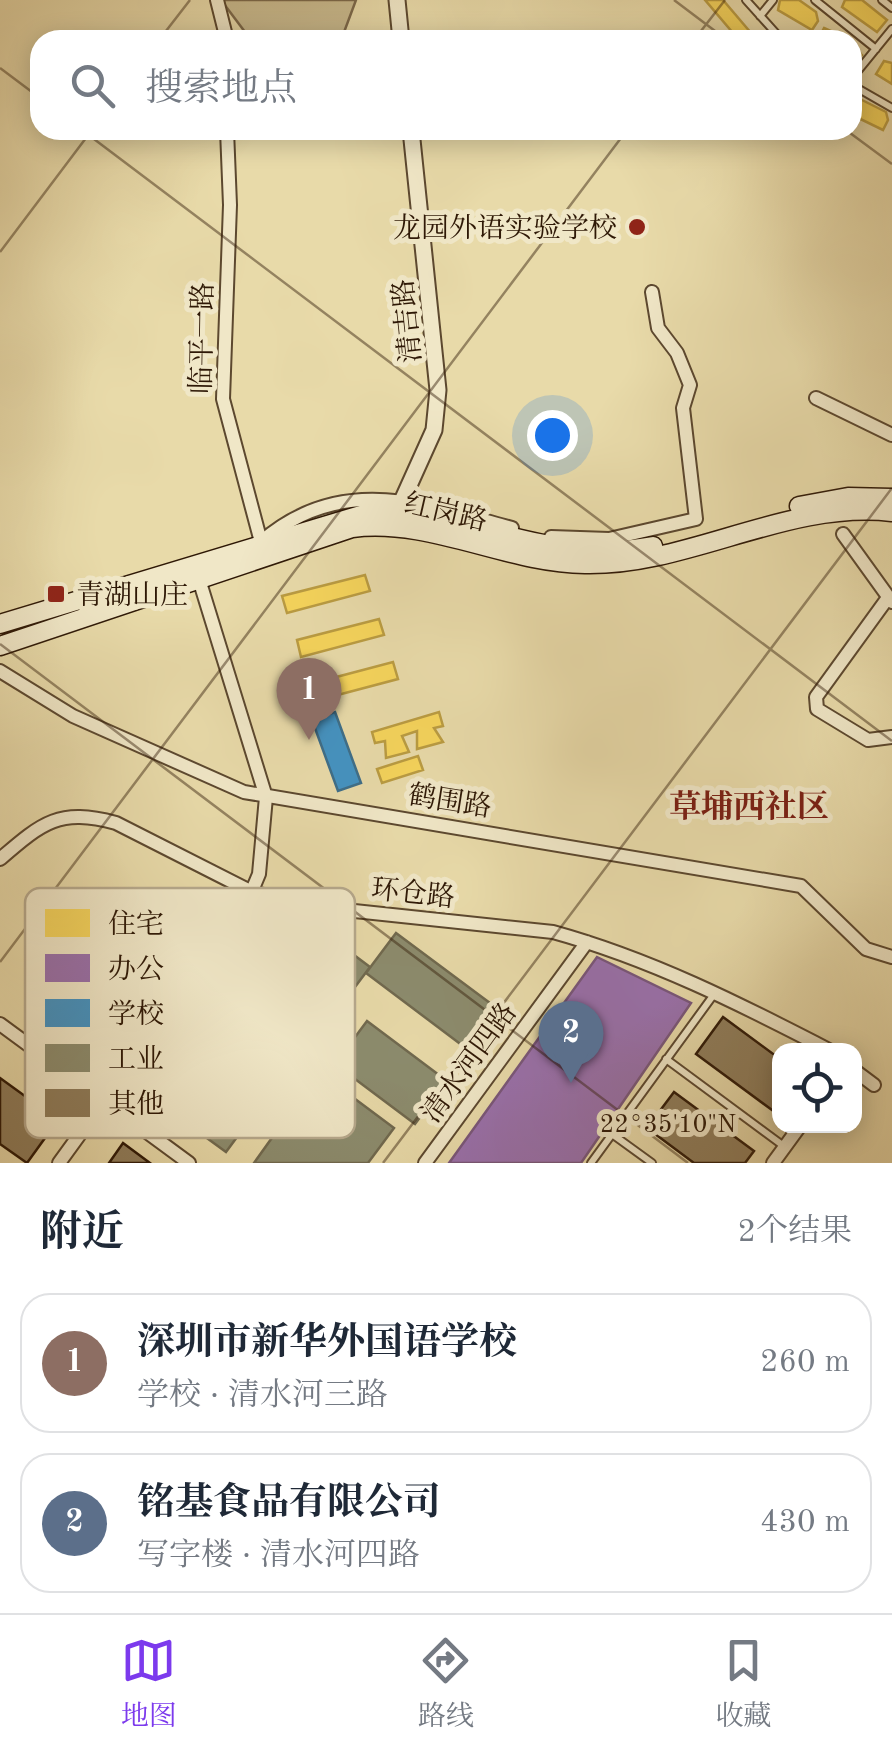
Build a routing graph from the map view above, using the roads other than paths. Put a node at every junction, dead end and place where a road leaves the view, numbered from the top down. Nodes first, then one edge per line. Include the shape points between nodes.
1 (217, 0) edge
2 (746, 0) edge
3 (773, 0) edge
4 (816, 0) edge
5 (882, 0) edge
6 (892, 8) edge
7 (760, 16) junction
8 (892, 29) edge
9 (224, 30) edge
10 (773, 30) edge
11 (853, 30) edge
12 (862, 38) edge
13 (876, 49) junction
14 (862, 66) edge
15 (862, 92) edge
16 (892, 108) edge
17 (227, 140) edge
18 (412, 140) edge
19 (652, 292) dead end
20 (816, 398) dead end
21 (892, 435) edge
22 (892, 498) edge
23 (402, 500) junction
24 (892, 512) edge
25 (842, 534) dead end
26 (261, 542) junction
27 (198, 576) junction
28 (890, 601) edge
29 (0, 625) edge
30 (0, 646) edge
31 (0, 671) edge
32 (892, 738) edge
33 (266, 797) junction
34 (0, 859) edge
35 (244, 888) edge
36 (255, 888) edge
37 (355, 911) edge
38 (587, 942) junction
39 (891, 958) edge
40 (716, 992) junction
41 (0, 1024) edge
42 (25, 1042) edge
43 (815, 1043) edge
44 (666, 1058) junction
45 (862, 1076) edge
46 (874, 1085) dead end
47 (795, 1133) edge
48 (612, 1134) junction
49 (77, 1138) edge
50 (155, 1138) edge
51 (785, 1146) junction
52 (431, 1161) edge
53 (59, 1163) edge
54 (189, 1163) edge
55 (591, 1163) edge
56 (652, 1163) edge
57 (773, 1163) edge

1 - 9 street
2 - 7 lane
3 - 7 lane
4 - 11 lane
5 - 6 lane
7 - 10 lane
8 - 13 lane
12 - 13 lane
13 - 14 lane
15 - 16 lane
17 - 26 street, 临平一路 via 224,399
18 - 23 street, 清吉路 via 438,390 434,430
19 - 23 street via 658,328 690,386 683,408 696,519 628,537 578,540
20 - 21 street
22 - 26 main road, 红岗路 via 824,500 612,551 533,545 388,512 342,517
23 - 26 street via 333,504 282,524
24 - 27 main road, 红岗路 via 818,514 645,560 598,564 532,558 373,526
25 - 28 street
26 - 29 main road, 红岗路
27 - 30 main road, 红岗路
27 - 33 street
28 - 32 street via 816,697 817,709 868,740
29 - 30 main road via 8,637
31 - 33 street, 鹤围路 via 73,716
33 - 36 street
33 - 39 street, 鹤围路 via 789,882 810,890 866,949
34 - 35 street, 环仓路 via 62,815 96,818
37 - 38 street, 环仓路 via 554,932
38 - 40 street, 环仓路
38 - 52 street, 清水河四路
40 - 43 street, 环仓路
40 - 44 lane
41 - 42 street
44 - 48 lane
44 - 51 lane
45 - 46 street
47 - 51 street
48 - 55 lane
48 - 56 lane
49 - 53 street
50 - 54 street
51 - 57 street

